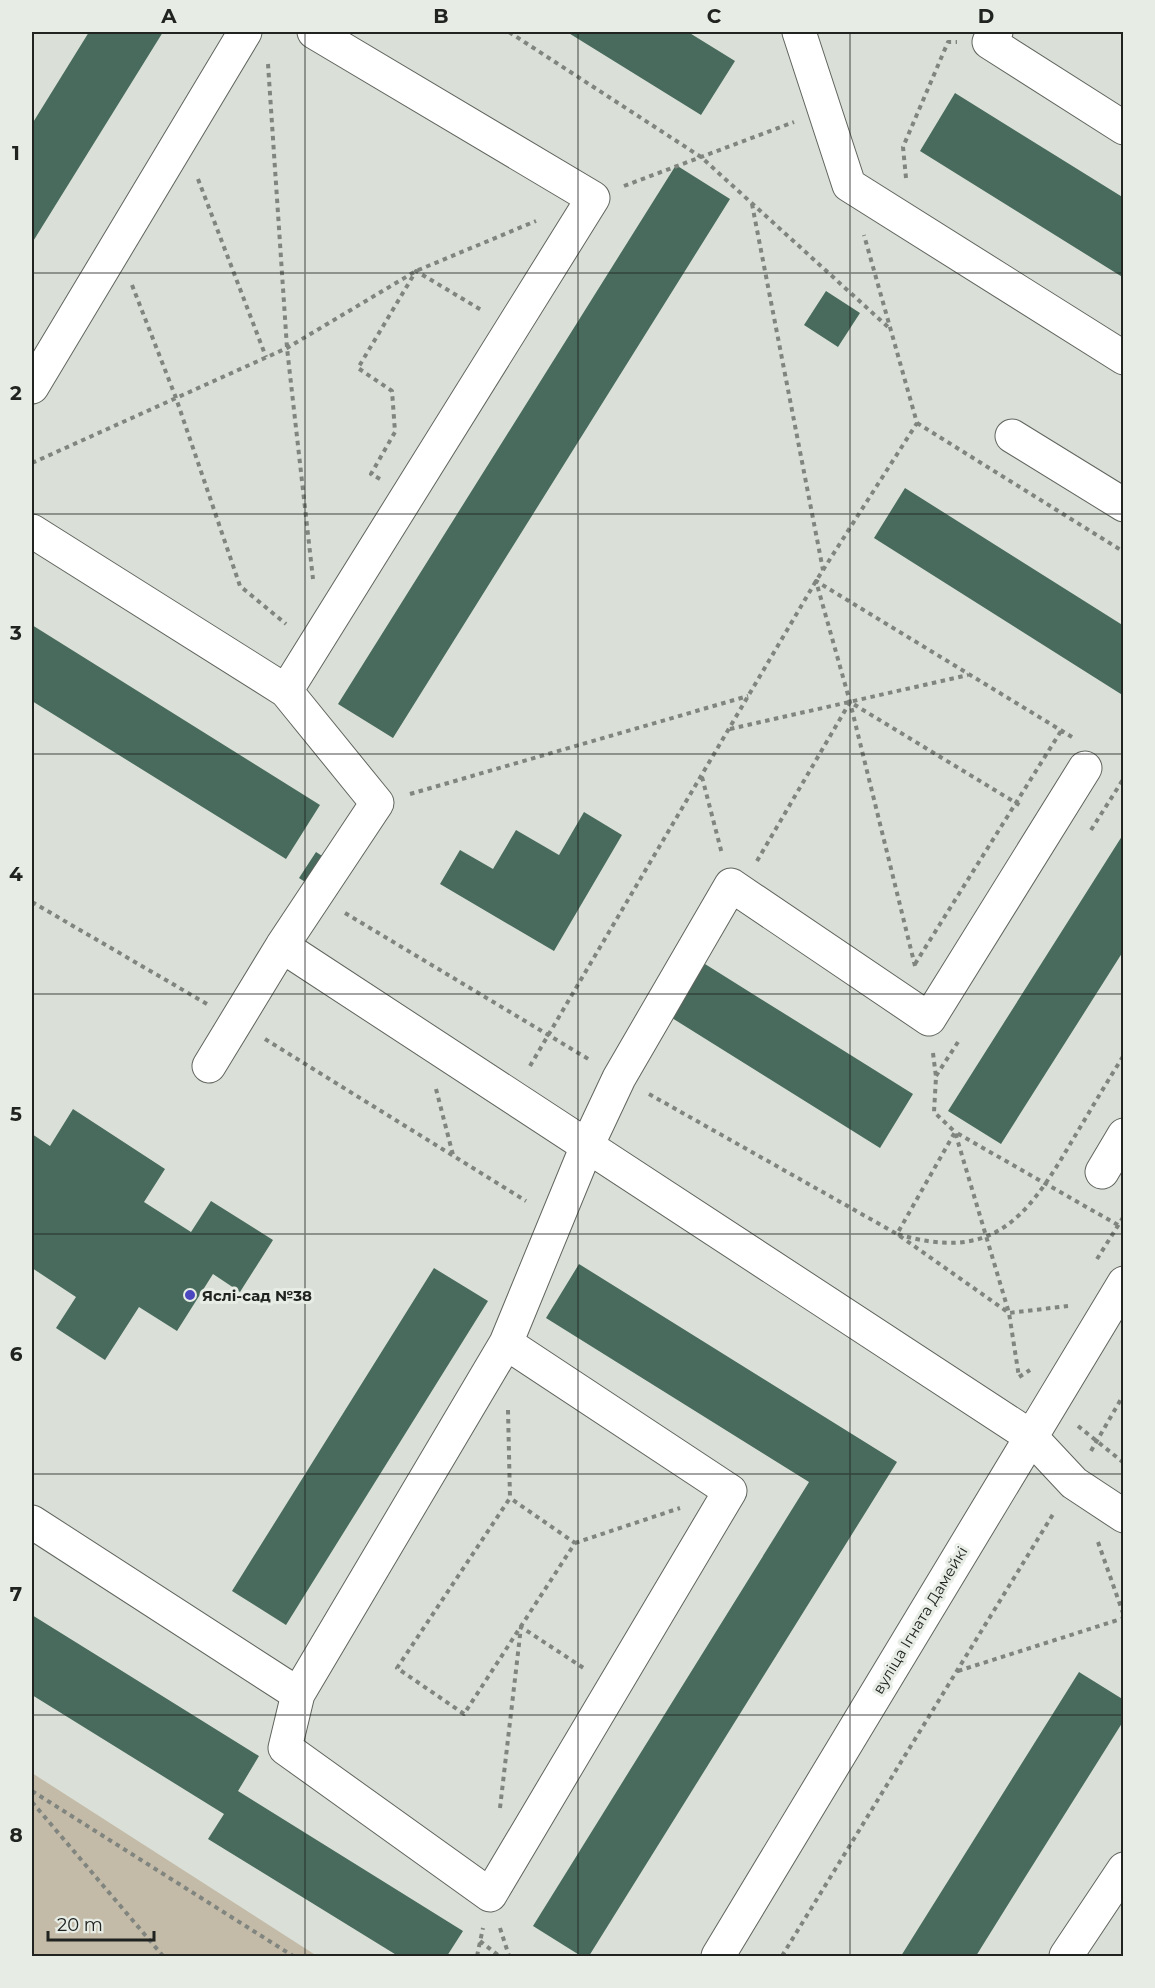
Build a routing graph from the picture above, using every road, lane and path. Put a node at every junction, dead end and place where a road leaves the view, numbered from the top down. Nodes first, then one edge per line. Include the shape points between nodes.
1 (314, 32) edge
2 (509, 32) edge
3 (799, 32) edge
4 (992, 37) edge
5 (256, 43) edge
6 (825, 110) junction
7 (1124, 128) edge
8 (182, 136) junction
9 (701, 157) junction
10 (849, 185) junction
11 (593, 198) junction
12 (752, 204) junction
13 (541, 219) dead end
14 (910, 224) junction
15 (117, 245) junction
16 (416, 271) junction
17 (512, 328) junction
18 (890, 329) junction
19 (286, 348) junction
20 (266, 357) junction
21 (1124, 358) edge
22 (32, 387) edge
23 (176, 398) junction
24 (918, 423) junction
25 (1012, 436) dead end
26 (32, 463) edge
27 (407, 497) junction
28 (1124, 505) edge
29 (32, 531) edge
30 (1124, 552) edge
31 (823, 570) junction
32 (816, 581) junction
33 (316, 642) junction
34 (969, 675) junction
35 (286, 691) junction
36 (749, 696) junction
37 (850, 702) junction
38 (729, 729) junction
39 (1061, 731) junction
40 (1082, 755) joint
41 (702, 776) junction
42 (377, 803) junction
43 (1016, 803) junction
44 (1050, 824) junction
45 (735, 888) junction
46 (316, 896) junction
47 (32, 902) edge
48 (282, 946) junction
49 (915, 965) junction
50 (929, 1019) junction
51 (236, 1022) junction
52 (549, 1036) junction
53 (423, 1039) junction
54 (1124, 1055) edge
55 (209, 1066) dead end
56 (619, 1078) junction
57 (510, 1097) junction
58 (955, 1132) junction
59 (1124, 1135) edge
60 (587, 1146) junction
61 (453, 1156) junction
62 (1102, 1172) dead end
63 (1047, 1183) junction
64 (558, 1221) junction
65 (1118, 1225) dead end
66 (897, 1234) junction
67 (986, 1237) junction
68 (1124, 1283) edge
69 (1068, 1305) dead end
70 (1010, 1313) junction
71 (506, 1343) junction
72 (1019, 1377) dead end
73 (1124, 1394) edge
74 (508, 1403) dead end
75 (1030, 1436) junction
76 (1074, 1483) junction
77 (730, 1491) junction
78 (510, 1498) junction
79 (1124, 1516) edge
80 (32, 1522) edge
81 (1097, 1538) dead end
82 (575, 1543) junction
83 (1124, 1617) edge
84 (521, 1627) junction
85 (957, 1671) junction
86 (613, 1688) junction
87 (298, 1694) junction
88 (32, 1791) edge
89 (32, 1802) edge
90 (499, 1814) dead end
91 (1124, 1869) edge
92 (480, 1941) dead end
93 (784, 1955) edge
94 (163, 1956) edge
95 (293, 1956) edge
96 (500, 1956) edge
97 (718, 1956) edge
98 (1066, 1956) edge

1 - 11 street
2 - 9 path
3 - 6 street
4 - 7 street
4 - 14 path via 948,42 903,147
5 - 8 street
5 - 19 path
6 - 9 path
6 - 10 street
8 - 15 street
8 - 20 path
9 - 11 path
9 - 12 path
10 - 14 street
10 - 18 path
11 - 17 street
12 - 18 path
12 - 31 path
13 - 16 path
14 - 21 street
15 - 22 street
15 - 23 path
16 - 17 path
16 - 19 path
16 - 27 path via 358,368 392,390 395,432 371,474
17 - 27 street
18 - 24 path
19 - 20 path
19 - 33 path
20 - 23 path
23 - 26 path
23 - 33 path via 240,586
24 - 30 path
24 - 31 path
25 - 28 street
27 - 33 street
29 - 35 street
31 - 32 path
32 - 34 path
32 - 36 path
32 - 37 path
33 - 35 street
34 - 37 path
34 - 39 path
35 - 42 street
36 - 38 path
36 - 42 path
37 - 38 path
37 - 43 path
37 - 45 path
37 - 49 path
38 - 41 path
39 - 40 path
39 - 43 path
40 - 44 street
41 - 45 path
41 - 52 path
42 - 46 street
43 - 44 path
43 - 49 path
44 - 50 street
45 - 50 street
45 - 56 street
46 - 48 street
46 - 52 path
47 - 51 path
48 - 51 street
48 - 53 street
49 - 50 path
50 - 58 path via 936,1077 934,1112
51 - 55 street
51 - 61 path
52 - 56 path
52 - 57 path
53 - 57 street
53 - 61 path
54 - 63 path
56 - 60 street
56 - 66 path
57 - 60 street
58 - 63 path
58 - 66 path
58 - 67 path
59 - 62 street
60 - 64 street
60 - 75 street
61 - 64 path
63 - 65 path
63 - 67 path via 1031,1206
64 - 71 street
66 - 67 path via 926,1243
66 - 70 path
67 - 70 path
68 - 75 street, вуліца Ігната Дамейкі
69 - 70 path
70 - 72 path
71 - 77 street
71 - 87 street
73 - 76 path
74 - 78 path
75 - 76 street
75 - 97 street, вуліца Ігната Дамейкі
76 - 79 street
76 - 85 path
77 - 82 path
77 - 86 street
78 - 82 path
78 - 84 path via 397,1668 464,1714
80 - 87 street
81 - 83 path
82 - 84 path
83 - 85 path
84 - 86 path
84 - 90 path
85 - 93 path
86 - 87 street via 490,1895 285,1748
88 - 95 path
89 - 94 path
91 - 98 street
92 - 96 path

